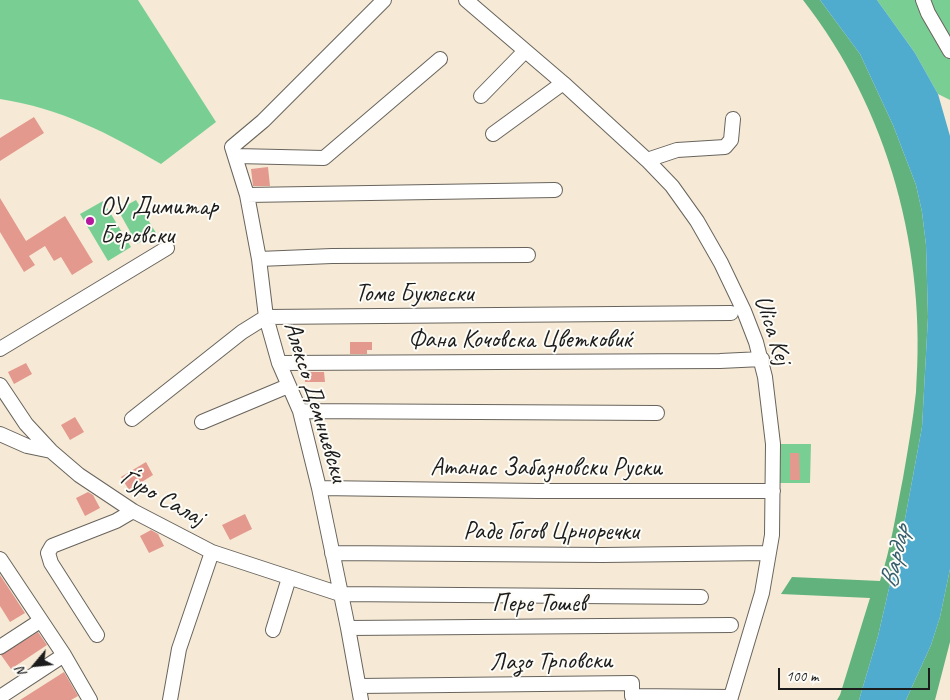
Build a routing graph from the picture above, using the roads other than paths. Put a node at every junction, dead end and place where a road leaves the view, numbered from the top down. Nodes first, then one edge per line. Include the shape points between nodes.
1 (384, 0) edge
2 (466, 0) edge
3 (923, 0) edge
4 (950, 50) edge
5 (525, 51) junction
6 (440, 59) dead end
7 (563, 83) junction
8 (480, 96) dead end
9 (733, 119) dead end
10 (494, 134) dead end
11 (234, 152) junction
12 (647, 160) junction
13 (555, 190) dead end
14 (247, 195) junction
15 (167, 248) dead end
16 (528, 255) dead end
17 (259, 259) junction
18 (731, 313) dead end
19 (266, 317) junction
20 (0, 349) edge
21 (762, 359) junction
22 (278, 363) junction
23 (0, 385) edge
24 (288, 386) junction
25 (300, 411) junction
26 (657, 412) dead end
27 (132, 419) dead end
28 (202, 422) dead end
29 (0, 434) edge
30 (51, 451) junction
31 (319, 488) junction
32 (773, 491) junction
33 (133, 511) junction
34 (212, 552) junction
35 (332, 553) junction
36 (769, 553) junction
37 (0, 559) edge
38 (289, 578) junction
39 (340, 594) junction
40 (701, 597) dead end
41 (40, 621) junction
42 (731, 625) dead end
43 (348, 628) junction
44 (273, 630) dead end
45 (97, 634) dead end
46 (0, 647) edge
47 (64, 656) junction
48 (360, 693) edge
49 (0, 697) edge
50 (730, 699) edge
51 (90, 700) edge
52 (170, 700) edge

1 - 11 street
2 - 5 street, Ulica Kej
3 - 4 street
5 - 7 street, Ulica Kej
5 - 8 street
6 - 11 street via 324,158
7 - 10 street
7 - 12 street, Ulica Kej
9 - 12 street via 728,145 677,150
11 - 14 street, Алексо Демниевски
12 - 21 street, Ulica Kej via 672,186 697,221 733,286
13 - 14 street
14 - 17 street, Алексо Демниевски
15 - 20 street
16 - 17 street
17 - 19 street, Алексо Демниевски
18 - 19 street, Томе Буклески
19 - 22 street, Алексо Демниевски
19 - 27 street via 242,332
21 - 22 street, Фана Кочовска Цветковиќ via 720,362
21 - 32 street, Ulica Kej via 772,434
22 - 24 street, Алексо Демниевски
23 - 30 street, Ѓуро Салај via 26,424
24 - 25 street, Алексо Демниевски
24 - 28 street
25 - 26 street
25 - 31 street, Алексо Демниевски
29 - 30 street via 27,446
30 - 33 street, Ѓуро Салај via 78,475
31 - 32 street, Атанас Забазновски Руски
31 - 35 street, Алексо Демниевски
32 - 36 street, Ulica Kej
33 - 34 street, Ѓуро Салај
33 - 45 street via 52,546 48,553 51,563
34 - 38 street, Ѓуро Салај
34 - 52 street via 179,649
35 - 36 street, Раде Гогов Црноречки
35 - 39 street, Алексо Демниевски
36 - 50 street, Ulica Kej via 762,594
37 - 41 street
38 - 39 street, Ѓуро Салај
38 - 44 street
39 - 40 street, Ѓуро Салај
39 - 43 street, Алексо Демниевски
41 - 46 street
41 - 47 street
42 - 43 street, Пере Тошев
43 - 48 street, Алексо Демниевски
47 - 49 street
47 - 51 street
48 - 50 street, Лазо Трповски via 632,684 632,696

